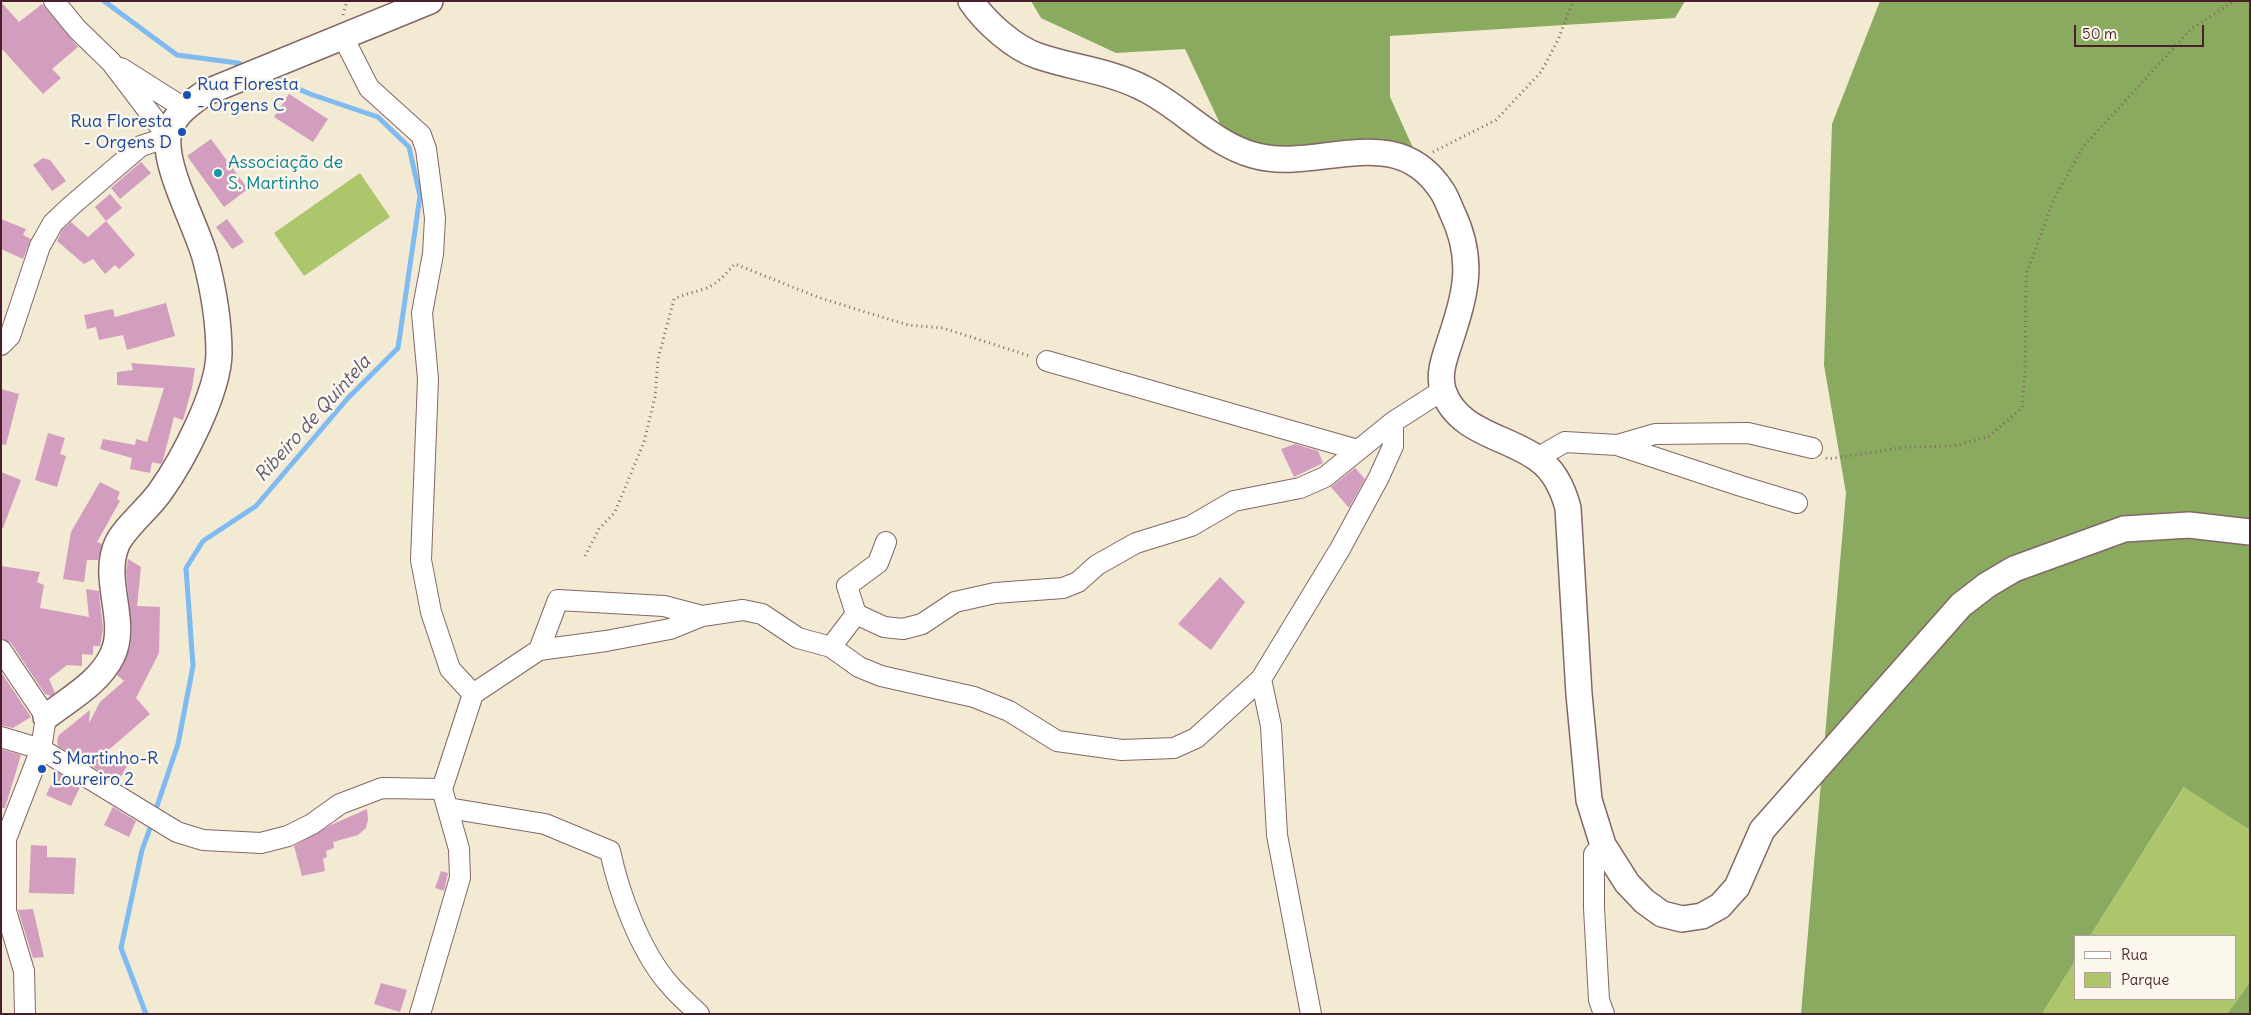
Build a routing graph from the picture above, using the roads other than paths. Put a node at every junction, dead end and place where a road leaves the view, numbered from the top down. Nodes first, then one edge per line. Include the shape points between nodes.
1 (54, 1) edge
2 (430, 1) edge
3 (971, 1) edge
4 (343, 37) junction
5 (111, 62) junction
6 (184, 108) junction
7 (168, 137) junction
8 (1, 345) edge
9 (1047, 362) road end
10 (1443, 390) junction
11 (1393, 422) junction
12 (1617, 445) junction
13 (1812, 448) road end
14 (1358, 450) junction
15 (1538, 458) junction
16 (1797, 502) dead end
17 (2250, 532) edge
18 (886, 542) dead end
19 (856, 614) junction
20 (702, 616) junction
21 (831, 647) junction
22 (1, 650) edge
23 (539, 650) junction
24 (1261, 679) junction
25 (473, 694) junction
26 (46, 717) junction
27 (1, 737) edge
28 (41, 749) junction
29 (442, 788) junction
30 (448, 808) junction
31 (1603, 845) junction
32 (4, 912) edge
33 (25, 1014) edge
34 (420, 1014) edge
35 (699, 1014) edge
36 (1311, 1014) edge
37 (1604, 1014) edge

1 - 5 street
2 - 4 street
3 - 10 street via 1008,41 1036,56 1112,74 1145,89 1231,148 1256,156 1285,158 1376,152 1414,162 1442,191 1462,234 1467,266 1464,299 1441,370
4 - 6 street via 205,93
4 - 25 street via 369,88 421,135 426,149 435,218 433,254 422,313 428,379 422,560 431,612 450,669
5 - 6 street
5 - 7 street
6 - 7 street
7 - 8 street via 142,146 54,223 40,246 10,336
7 - 26 street via 169,158 205,257 215,308 219,355 215,385 160,492 117,544 112,563 118,641 112,657 101,674
9 - 14 street
10 - 11 street
10 - 15 street via 1454,411 1469,424
11 - 14 street
11 - 24 street via 1392,446 1379,477 1340,550
12 - 13 street via 1655,434 1748,433
12 - 15 street via 1566,442
12 - 16 street
14 - 19 street via 1324,477 1300,488 1234,501 1190,526 1136,543 1097,565 1078,582 1063,588 995,593 955,602 922,624 903,629 884,627
15 - 31 street via 1564,489 1568,508 1589,800
17 - 31 street via 2190,525 2124,529 2014,569 1987,586 1962,605 1762,830 1737,887 1720,906 1702,916 1682,919 1662,914 1627,883
18 - 19 street via 878,564 847,586
19 - 21 street
20 - 21 street via 743,610 762,614 798,638
20 - 23 street via 670,629
20 - 23 street via 664,606 558,600
21 - 24 street via 859,667 881,676 974,697 1009,710 1057,741 1122,750 1174,748 1196,738
22 - 26 street
23 - 25 street
24 - 36 street via 1271,726 1277,835
25 - 29 street
26 - 28 street
27 - 28 street
28 - 29 street via 178,832 204,840 260,843 288,836 340,804 382,788
28 - 32 street via 6,839
29 - 30 street
30 - 34 street via 459,850 460,878
30 - 35 street via 545,824 610,851 616,880 642,942 668,983
31 - 37 street via 1594,854 1594,908 1599,1000
32 - 33 street via 24,971

